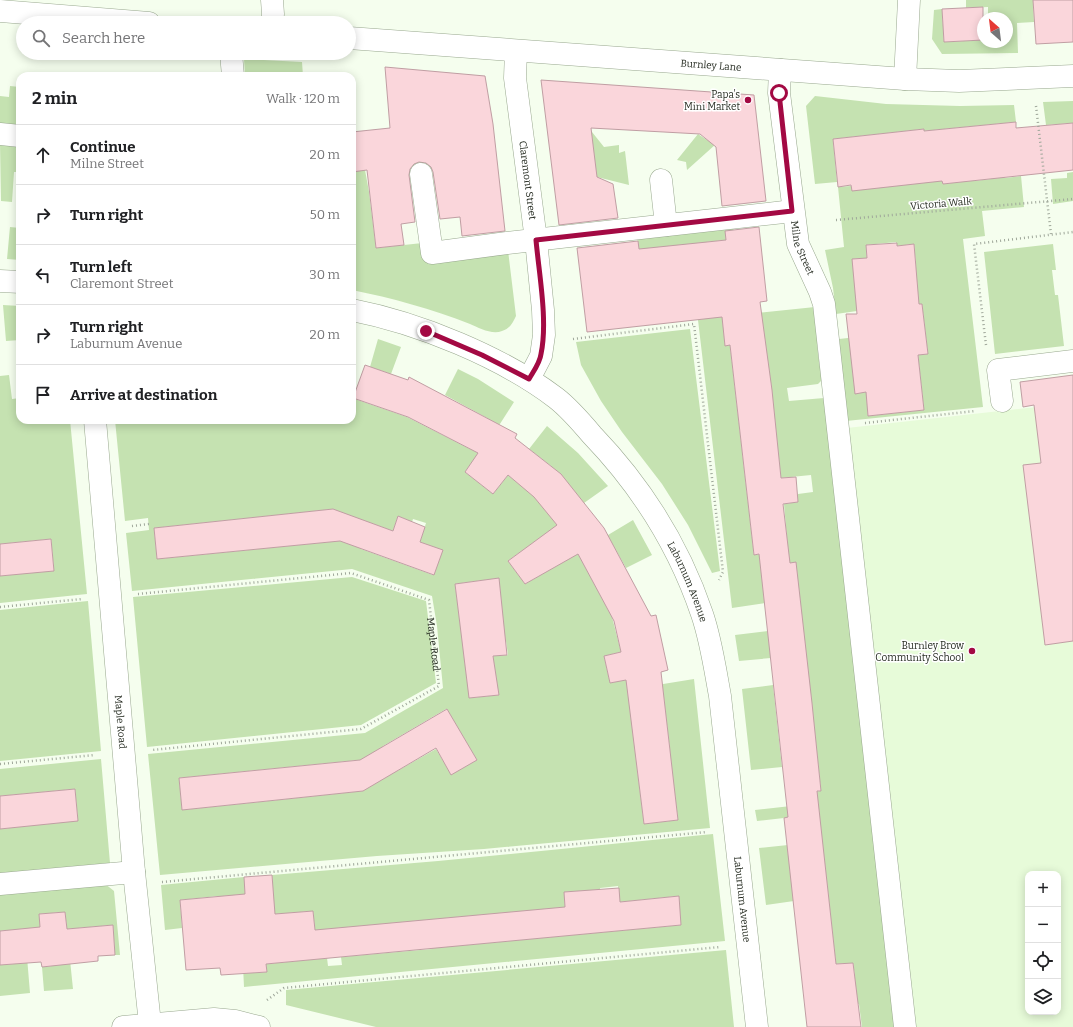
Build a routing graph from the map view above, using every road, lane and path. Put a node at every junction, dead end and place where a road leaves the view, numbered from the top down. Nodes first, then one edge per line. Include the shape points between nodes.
1 (272, 0) edge
2 (910, 0) edge
3 (0, 11) edge
4 (62, 16) edge
5 (273, 16) edge
6 (356, 39) edge
7 (516, 50) junction
8 (232, 60) edge
9 (780, 70) junction
10 (233, 72) edge
11 (1073, 76) edge
12 (905, 79) junction
13 (1036, 106) dead end
14 (0, 134) edge
15 (16, 136) edge
16 (421, 174) dead end
17 (661, 180) dead end
18 (1073, 199) edge
19 (1047, 202) junction
20 (792, 211) junction
21 (836, 220) dead end
22 (666, 225) junction
23 (1073, 232) edge
24 (1051, 234) junction
25 (536, 240) junction
26 (0, 281) edge
27 (16, 282) edge
28 (356, 311) edge
29 (566, 339) dead end
30 (1073, 361) edge
31 (998, 370) junction
32 (529, 379) junction
33 (1002, 401) joint
34 (95, 424) edge
35 (837, 426) junction
36 (149, 524) dead end
37 (129, 526) dead end
38 (717, 584) dead end
39 (136, 594) dead end
40 (84, 599) dead end
41 (0, 607) edge
42 (150, 750) dead end
43 (99, 755) dead end
44 (0, 764) edge
45 (710, 831) dead end
46 (134, 872) junction
47 (154, 882) dead end
48 (0, 884) edge
49 (724, 947) dead end
50 (265, 1002) dead end
51 (150, 1024) junction
52 (123, 1027) edge
53 (259, 1027) edge
54 (757, 1027) edge
55 (905, 1027) edge

1 - 5 street
2 - 12 street
3 - 4 street
6 - 7 street, Burnley Lane
7 - 9 street, Burnley Lane
7 - 25 street, Claremont Street via 515,78
8 - 10 street
9 - 12 street, Burnley Lane
9 - 20 street, Milne Street via 779,93
11 - 12 street, Burnley Lane via 959,81
13 - 19 path
14 - 15 street
16 - 25 street via 432,253
17 - 22 street
18 - 19 path, Victoria Walk
19 - 21 path, Victoria Walk
19 - 24 path
20 - 22 street
20 - 35 street, Milne Street via 798,244 824,304
22 - 25 street
23 - 24 path
24 - 31 path via 974,244 986,354
25 - 32 street, Claremont Street via 544,336 541,356
26 - 27 street
28 - 32 street, Laburnum Avenue via 429,331
29 - 38 path via 694,324 724,572
30 - 31 street
31 - 33 street
32 - 54 street, Laburnum Avenue via 557,399 582,424 638,488 671,541 702,615 720,696
33 - 35 path via 985,409
34 - 46 street, Maple Road
35 - 55 street, Milne Street
36 - 37 path
39 - 42 path, Maple Road via 352,573 429,600 439,686 361,729
40 - 41 path
43 - 44 path
45 - 47 path
46 - 48 street
46 - 51 street, Maple Road
49 - 50 path via 284,988
51 - 52 street
51 - 53 street via 214,1018

